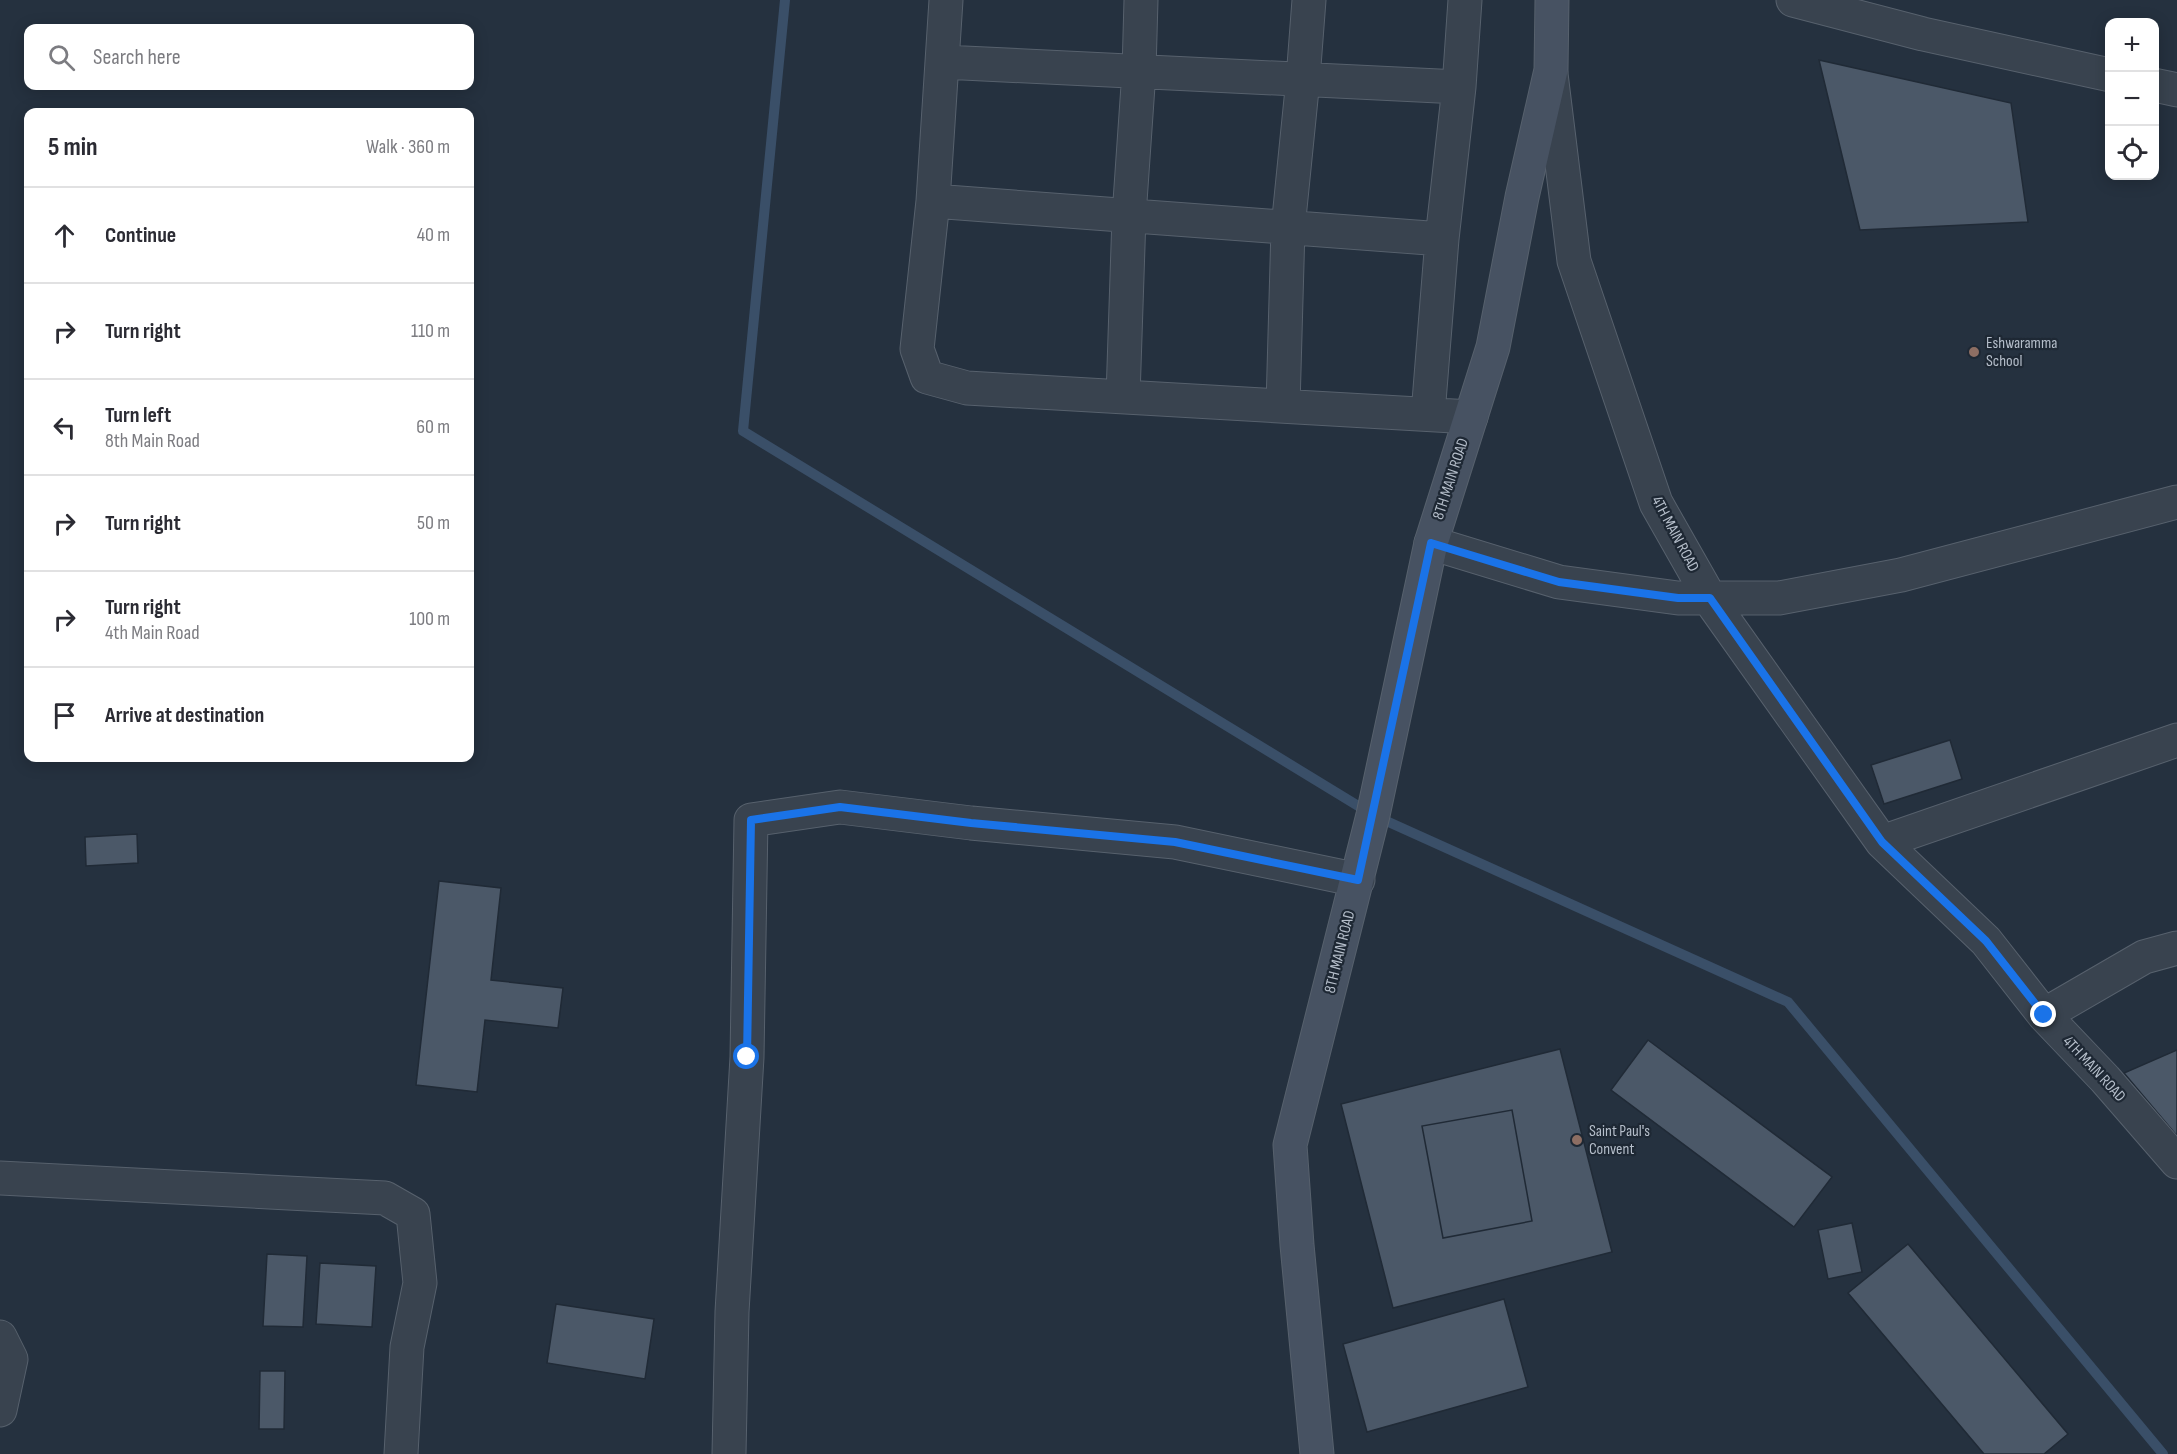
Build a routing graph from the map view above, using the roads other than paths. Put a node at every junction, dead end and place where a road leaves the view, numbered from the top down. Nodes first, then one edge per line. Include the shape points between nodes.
1 (946, 0) edge
2 (1140, 0) edge
3 (1309, 0) edge
4 (1465, 0) edge
5 (1552, 0) edge
6 (1793, 0) edge
7 (943, 62) junction
8 (1551, 70) junction
9 (1139, 71) junction
10 (2105, 74) edge
11 (1303, 79) junction
12 (2159, 86) edge
13 (1459, 87) junction
14 (2177, 90) edge
15 (933, 201) junction
16 (1129, 216) junction
17 (1288, 228) junction
18 (1442, 239) junction
19 (1124, 397) junction
20 (1283, 406) junction
21 (1428, 414) junction
22 (1471, 417) junction
23 (2177, 502) edge
24 (1431, 543) junction
25 (1710, 598) junction
26 (2177, 740) edge
27 (1882, 842) junction
28 (1358, 880) junction
29 (2177, 948) edge
30 (2044, 1015) junction
31 (2177, 1162) edge
32 (0, 1178) edge
33 (0, 1337) edge
34 (0, 1410) edge
35 (401, 1454) edge
36 (729, 1454) edge
37 (1317, 1454) edge

1 - 7 street
2 - 9 street
3 - 11 street
4 - 13 street
5 - 8 street, 8TH MAIN ROAD
6 - 10 street via 1923,34
7 - 9 street
7 - 15 street
8 - 22 street, 8TH MAIN ROAD via 1492,347
8 - 25 street, 4TH MAIN ROAD via 1574,261 1656,503
9 - 11 street
9 - 16 street
11 - 13 street
11 - 17 street
12 - 14 street
13 - 18 street
15 - 16 street
15 - 19 street via 918,349 927,377 967,388
16 - 17 street
16 - 19 street
17 - 18 street
17 - 20 street
18 - 21 street
19 - 20 street
20 - 21 street
21 - 22 street
22 - 24 street, 8TH MAIN ROAD
23 - 25 street via 1901,575 1779,598
24 - 25 street via 1559,582 1678,598
24 - 28 street, 8TH MAIN ROAD
25 - 27 street, 4TH MAIN ROAD
26 - 27 street
27 - 30 street, 4TH MAIN ROAD via 1986,941
28 - 36 street via 1175,842 840,807 751,820 747,1057 732,1312
28 - 37 street, 8TH MAIN ROAD via 1290,1145
29 - 30 street via 2144,957
30 - 31 street, 4TH MAIN ROAD
32 - 35 street via 385,1198 413,1214 420,1283 407,1347
33 - 34 street via 11,1359

